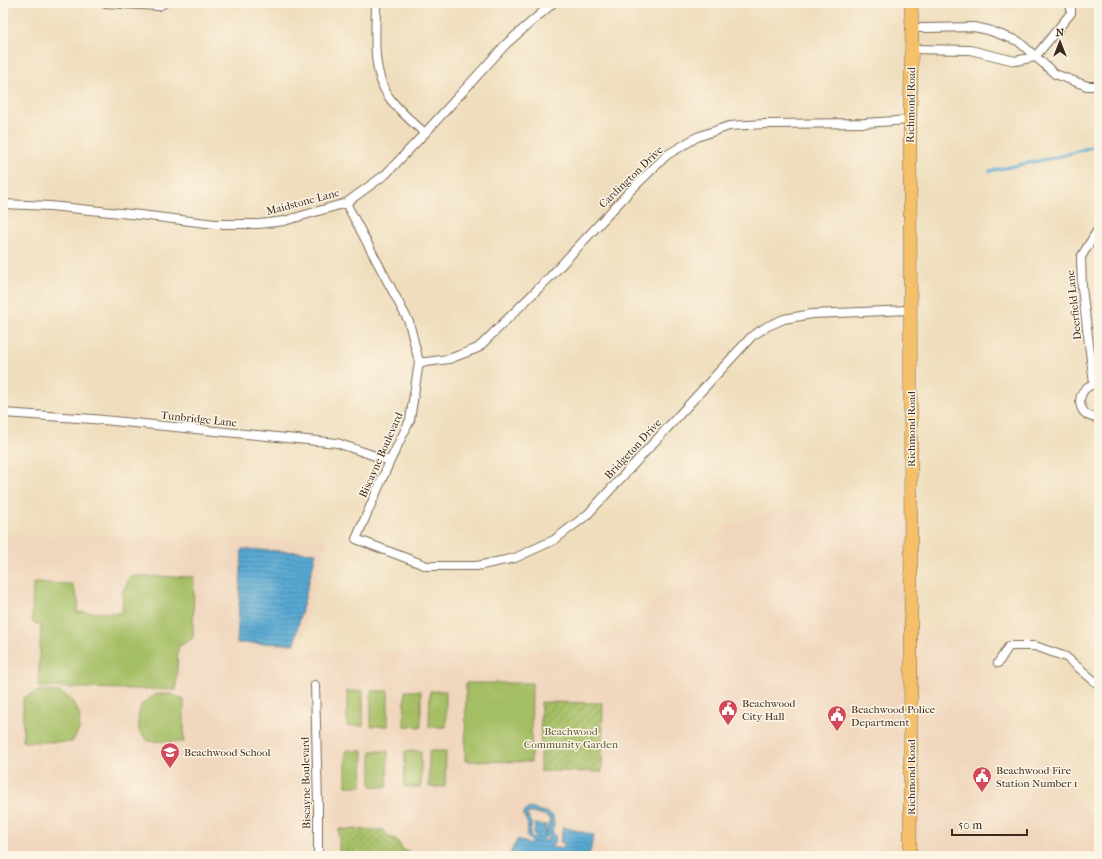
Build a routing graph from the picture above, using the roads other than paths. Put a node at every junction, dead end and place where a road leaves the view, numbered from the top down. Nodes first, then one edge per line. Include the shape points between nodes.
1 (105, 3) edge
2 (164, 3) edge
3 (376, 3) edge
4 (553, 3) edge
5 (911, 3) edge
6 (1071, 3) edge
7 (912, 28) junction
8 (911, 49) junction
9 (1035, 57) junction
10 (1099, 86) edge
11 (910, 120) junction
12 (425, 133) junction
13 (346, 202) junction
14 (3, 204) edge
15 (1099, 228) edge
16 (910, 310) junction
17 (419, 362) junction
18 (1096, 384) edge
19 (3, 413) edge
20 (1099, 418) edge
21 (390, 460) junction
22 (356, 539) joint
23 (998, 663) dead end
24 (315, 685) dead end
25 (1099, 685) edge
26 (318, 856) edge
27 (910, 856) edge

1 - 2 street via 159,6
3 - 12 street via 376,53 383,84 388,96 398,108
4 - 12 street, Maidstone Lane via 506,44
5 - 7 main road, Richmond Road
6 - 9 street via 1072,13
7 - 8 main road, Richmond Road
7 - 9 street via 974,27 988,30 1018,40
8 - 9 street via 970,50 1015,61
8 - 11 main road, Richmond Road
9 - 10 street via 1055,74 1087,86
11 - 16 main road, Richmond Road
11 - 17 street, Cardington Drive via 729,126 697,137 667,155 478,348 449,359
12 - 13 street, Maidstone Lane via 386,174
13 - 14 street, Maidstone Lane via 284,221 259,224 215,224 50,206
13 - 17 street, Biscayne Boulevard via 408,322
15 - 18 street, Deerfield Lane via 1081,258 1082,288
16 - 22 street, Bridgeton Drive via 812,314 784,319 752,336 587,515 554,540 515,558 477,566 427,566
16 - 27 main road, Richmond Road
17 - 21 street, Biscayne Boulevard via 410,420
18 - 20 street, Deerfield Lane via 1086,388 1080,406 1087,416
19 - 21 street, Tunbridge Lane via 337,443
21 - 22 street, Biscayne Boulevard
23 - 25 street via 1009,646 1035,646 1066,657
24 - 26 street, Biscayne Boulevard

